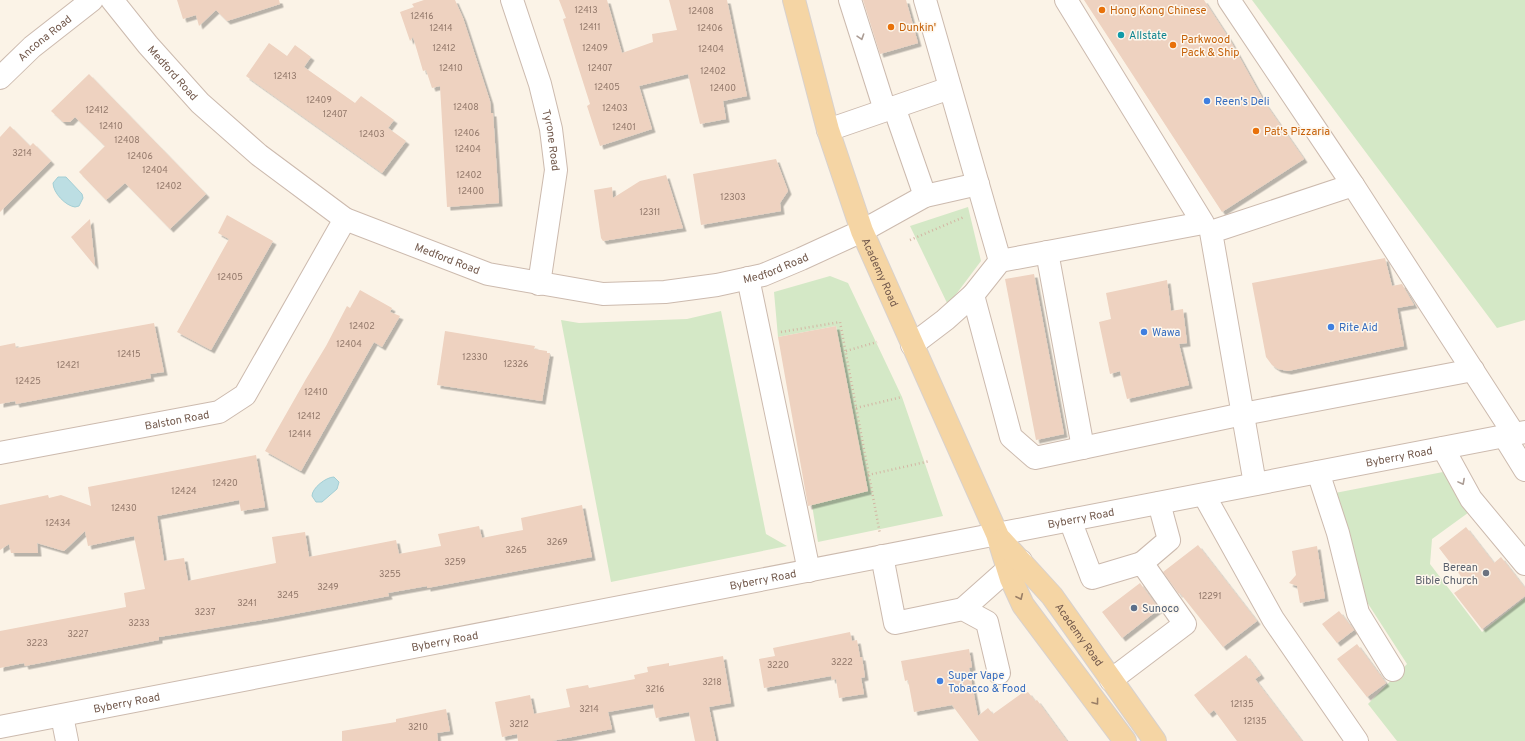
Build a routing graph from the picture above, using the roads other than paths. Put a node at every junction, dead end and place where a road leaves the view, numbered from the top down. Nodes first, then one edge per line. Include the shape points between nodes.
1 (92, 0) edge
2 (112, 0) edge
3 (512, 0) edge
4 (794, 0) edge
5 (850, 0) edge
6 (925, 0) edge
7 (1066, 0) edge
8 (1229, 0) edge
9 (0, 78) edge
10 (950, 88) junction
11 (889, 109) junction
12 (828, 130) junction
13 (978, 184) junction
14 (1353, 185) junction
15 (925, 196) junction
16 (345, 219) junction
17 (1207, 228) junction
18 (862, 231) junction
19 (1047, 252) junction
20 (1000, 261) junction
21 (748, 278) junction
22 (539, 284) junction
23 (973, 295) junction
24 (912, 345) junction
25 (1473, 370) junction
26 (1243, 414) junction
27 (1514, 434) edge
28 (1083, 448) junction
29 (1443, 448) junction
30 (0, 453) edge
31 (1525, 470) edge
32 (1318, 472) junction
33 (1255, 484) junction
34 (1204, 494) junction
35 (1159, 503) junction
36 (1070, 520) junction
37 (997, 534) junction
38 (882, 556) junction
39 (1142, 563) junction
40 (1525, 564) edge
41 (1014, 565) junction
42 (809, 571) junction
43 (962, 610) junction
44 (1392, 670) dead end
45 (999, 673) dead end
46 (1111, 680) junction
47 (62, 716) junction
48 (0, 727) edge
49 (67, 741) edge
50 (1125, 741) edge
51 (1155, 741) edge
52 (1356, 741) edge

1 - 9 street, Ancona Road via 32,47
2 - 16 street, Medford Road via 200,103 259,155
3 - 22 street, Tyrone Road via 540,84 551,129 556,170
4 - 12 main road, Academy Road
5 -> 11 street
6 - 10 street
7 - 17 street
8 - 14 street
10 - 11 street
10 - 13 street
11 - 12 street
11 - 15 street
12 - 18 main road, Academy Road
13 - 15 street, Medford Road
13 - 20 street
14 - 17 street
14 - 25 street
15 - 18 street, Medford Road
16 - 22 street, Medford Road via 488,274
16 - 30 street, Balston Road via 244,395 219,412
17 - 19 street
17 - 26 street
18 - 21 street, Medford Road via 802,259 763,275
18 - 24 main road, Academy Road
19 - 20 street
19 - 28 street
20 - 23 street
21 - 22 street, Medford Road via 658,293 603,294
21 - 42 street
23 - 24 street via 946,320
23 - 28 street via 1011,437 1035,458
24 - 37 main road, Academy Road
25 - 26 street
25 - 27 street
26 - 28 street
26 - 33 street
27 - 29 street, Byberry Road
27 - 31 street
29 - 32 street, Byberry Road
29 -> 40 street via 1470,499
32 - 33 street, Byberry Road
32 - 44 street via 1338,533 1358,613
33 - 34 street, Byberry Road
34 - 35 street, Byberry Road
34 - 52 street via 1273,619
35 - 36 street, Byberry Road
35 - 39 street via 1169,540
36 - 37 street, Byberry Road
36 - 39 street via 1092,578
37 - 38 street, Byberry Road
37 - 41 main road, Academy Road
38 - 42 street, Byberry Road
38 - 43 street via 895,623
39 - 46 street via 1185,624
41 - 43 street
41 - 46 main road, Academy Road via 1052,596
41 -> 50 main road, Academy Road via 1023,605
42 - 47 street, Byberry Road
43 - 45 street via 987,622
46 - 51 main road, Academy Road
47 - 48 street, Byberry Road
47 - 49 street

